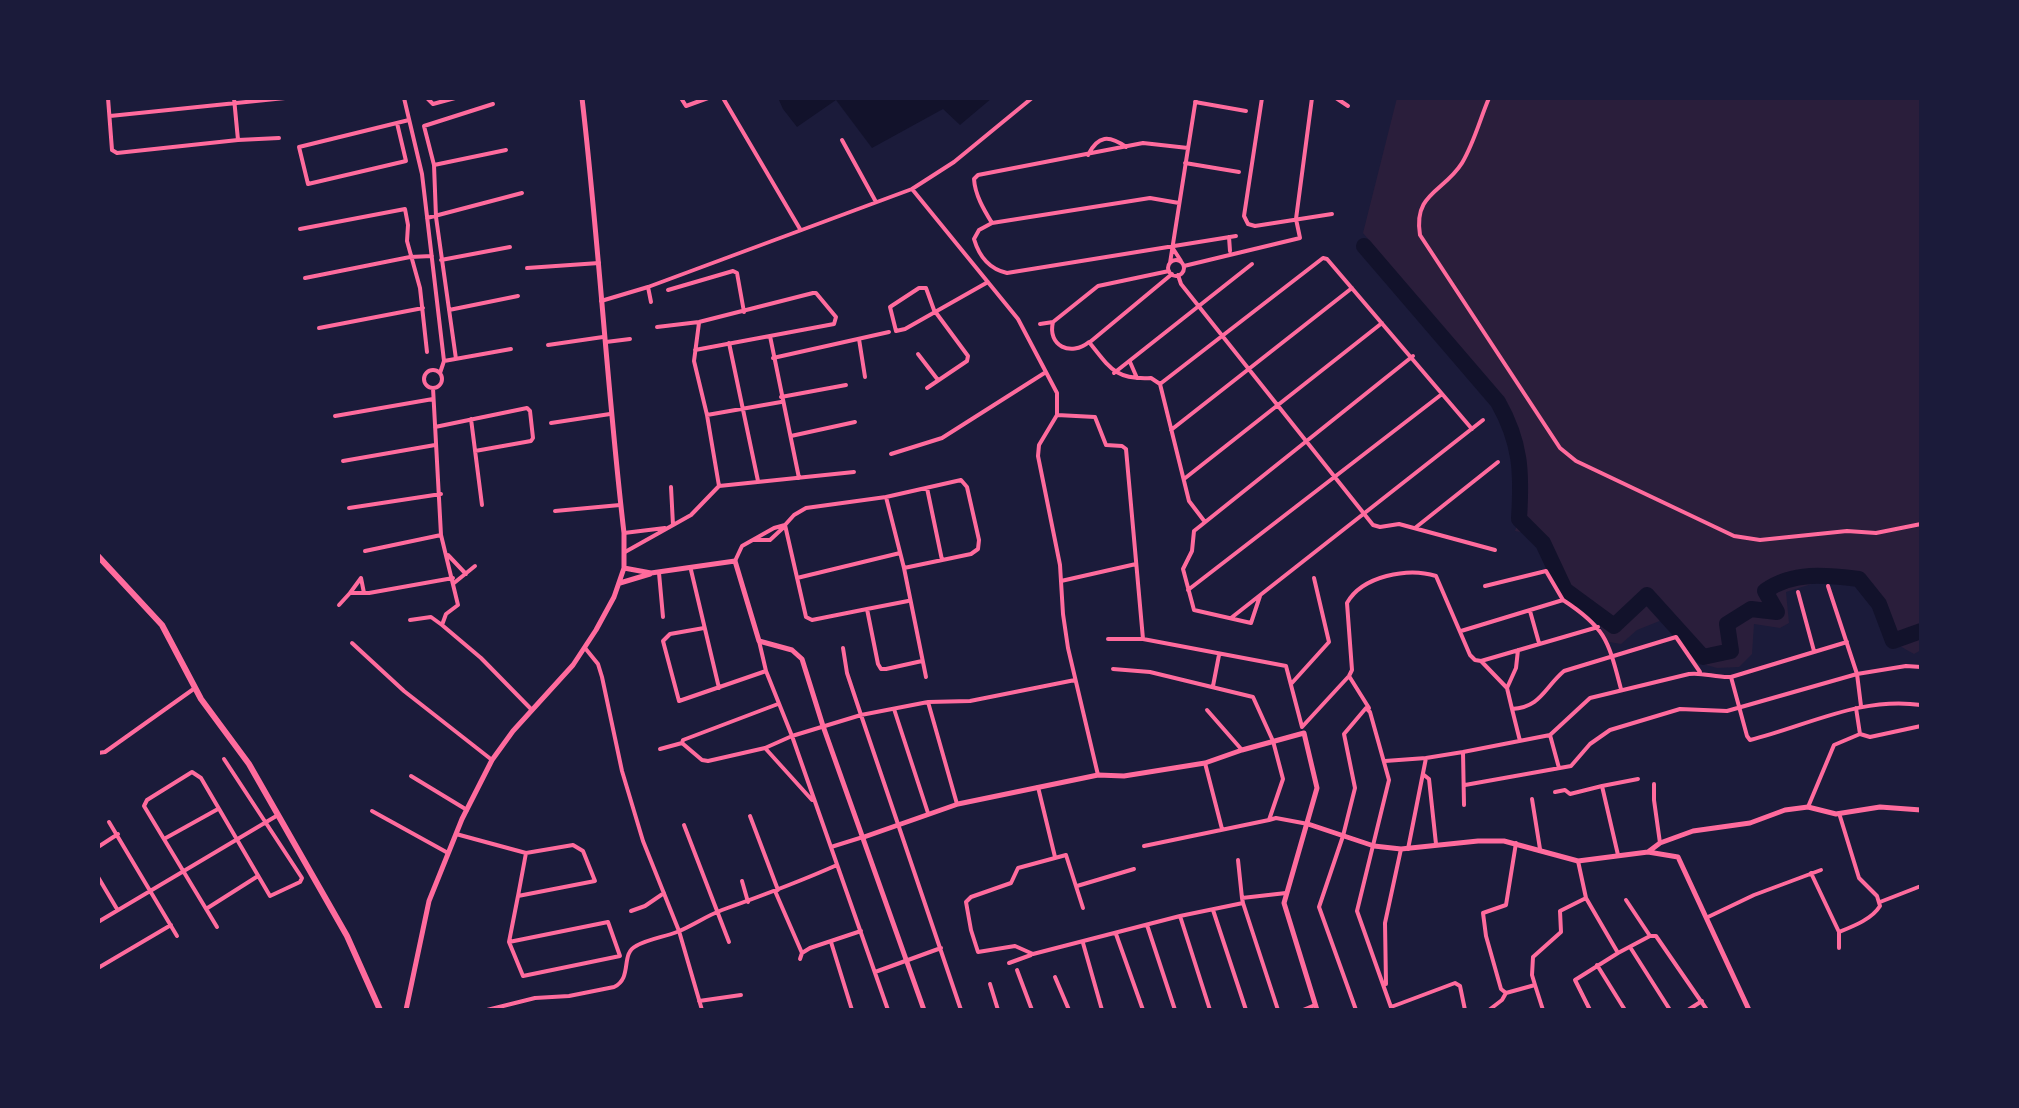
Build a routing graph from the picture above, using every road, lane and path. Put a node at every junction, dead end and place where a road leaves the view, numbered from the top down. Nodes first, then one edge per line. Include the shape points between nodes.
1 (108, 98) edge
2 (285, 98) edge
3 (404, 98) edge
4 (427, 98) edge
5 (455, 98) edge
6 (582, 98) edge
7 (681, 98) edge
8 (708, 98) edge
9 (723, 98) edge
10 (1032, 98) edge
11 (1262, 98) edge
12 (1312, 98) edge
13 (1336, 98) edge
14 (1489, 98) edge
15 (1195, 100) edge
16 (234, 101) edge
17 (493, 104) dead end
18 (1348, 106) dead end
19 (1246, 111) dead end
20 (110, 116) junction
21 (409, 120) junction
22 (397, 123) junction
23 (279, 138) dead end
24 (238, 140) junction
25 (842, 140) dead end
26 (1127, 148) junction
27 (1188, 148) junction
28 (506, 150) dead end
29 (1088, 155) junction
30 (1185, 163) junction
31 (434, 165) junction
32 (1239, 172) dead end
33 (912, 189) junction
34 (522, 193) dead end
35 (876, 202) junction
36 (1179, 203) junction
37 (1332, 214) dead end
38 (436, 217) junction
39 (427, 218) junction
40 (1296, 219) junction
41 (992, 223) junction
42 (300, 229) dead end
43 (800, 229) junction
44 (1236, 236) dead end
45 (1229, 237) junction
46 (510, 247) dead end
47 (1172, 247) junction
48 (1230, 251) dead end
49 (432, 256) junction
50 (410, 257) junction
51 (441, 260) junction
52 (599, 263) junction
53 (1170, 263) junction
54 (1182, 264) junction
55 (1252, 264) dead end
56 (527, 268) dead end
57 (1170, 273) junction
58 (1178, 275) junction
59 (305, 278) dead end
60 (988, 282) junction
61 (648, 287) junction
62 (1352, 288) junction
63 (668, 290) dead end
64 (518, 296) dead end
65 (600, 301) junction
66 (651, 302) dead end
67 (1198, 306) junction
68 (423, 308) junction
69 (449, 310) junction
70 (934, 310) junction
71 (744, 312) junction
72 (699, 322) junction
73 (1053, 322) junction
74 (1382, 323) junction
75 (1040, 324) dead end
76 (657, 327) dead end
77 (319, 328) dead end
78 (889, 332) dead end
79 (770, 335) junction
80 (1222, 336) junction
81 (630, 339) dead end
82 (859, 339) junction
83 (603, 340) junction
84 (1089, 342) junction
85 (729, 343) junction
86 (548, 345) dead end
87 (511, 349) dead end
88 (695, 350) junction
89 (427, 352) dead end
90 (918, 354) dead end
91 (1413, 356) junction
92 (773, 358) junction
93 (456, 359) junction
94 (444, 361) junction
95 (1130, 361) junction
96 (1248, 369) junction
97 (1046, 372) junction
98 (440, 373) junction
99 (1114, 373) junction
100 (865, 377) dead end
101 (1137, 378) junction
102 (938, 380) junction
103 (1160, 384) junction
104 (846, 385) dead end
105 (433, 388) junction
106 (927, 388) dead end
107 (1442, 394) junction
108 (433, 399) junction
109 (781, 399) junction
110 (1277, 405) junction
111 (744, 408) junction
112 (610, 414) junction
113 (707, 415) junction
114 (1057, 415) junction
115 (335, 416) dead end
116 (471, 419) junction
117 (1483, 420) dead end
118 (855, 422) dead end
119 (551, 423) dead end
120 (435, 427) junction
121 (1472, 429) junction
122 (1171, 430) junction
123 (791, 436) junction
124 (1306, 441) junction
125 (436, 445) junction
126 (475, 451) junction
127 (891, 454) dead end
128 (343, 461) dead end
129 (1498, 462) dead end
130 (854, 472) dead end
131 (1334, 477) junction
132 (799, 478) junction
133 (1184, 479) junction
134 (758, 481) junction
135 (719, 486) junction
136 (671, 487) dead end
137 (927, 488) junction
138 (441, 494) junction
139 (886, 497) junction
140 (482, 505) dead end
141 (620, 505) junction
142 (349, 508) dead end
143 (555, 511) dead end
144 (1364, 514) junction
145 (1205, 522) junction
146 (1921, 524) edge
147 (785, 525) junction
148 (670, 526) junction
149 (1415, 528) junction
150 (624, 533) junction
151 (441, 535) junction
152 (1495, 550) dead end
153 (365, 551) dead end
154 (625, 552) junction
155 (900, 553) junction
156 (447, 555) junction
157 (98, 556) edge
158 (942, 560) junction
159 (735, 561) junction
160 (1137, 564) junction
161 (475, 566) dead end
162 (624, 568) junction
163 (904, 568) junction
164 (691, 570) junction
165 (651, 573) junction
166 (659, 573) junction
167 (466, 574) junction
168 (797, 578) junction
169 (1314, 578) dead end
170 (454, 581) junction
171 (1061, 581) junction
172 (620, 583) junction
173 (1485, 586) dead end
174 (1828, 586) dead end
175 (1188, 590) junction
176 (1798, 592) dead end
177 (350, 593) junction
178 (364, 593) junction
179 (1260, 596) junction
180 (1563, 600) junction
181 (909, 601) junction
182 (339, 605) dead end
183 (867, 609) junction
184 (1530, 611) junction
185 (446, 614) junction
186 (431, 617) junction
187 (663, 617) dead end
188 (1231, 618) junction
189 (410, 620) dead end
190 (442, 625) junction
191 (1598, 627) junction
192 (704, 628) junction
193 (1461, 631) junction
194 (1108, 639) dead end
195 (1143, 639) junction
196 (759, 641) junction
197 (1847, 642) junction
198 (352, 643) dead end
199 (1539, 644) junction
200 (585, 648) junction
201 (843, 648) dead end
202 (1518, 650) junction
203 (1814, 651) junction
204 (1219, 655) junction
205 (1612, 656) junction
206 (922, 661) junction
207 (1481, 661) junction
208 (1921, 667) edge
209 (1113, 669) dead end
210 (766, 671) junction
211 (1700, 672) junction
212 (1857, 674) junction
213 (1349, 676) junction
214 (926, 677) dead end
215 (1731, 677) junction
216 (1075, 680) junction
217 (1291, 684) junction
218 (1213, 686) junction
219 (195, 688) junction
220 (719, 688) junction
221 (1507, 688) junction
222 (1621, 689) junction
223 (928, 702) junction
224 (778, 704) junction
225 (1921, 705) edge
226 (1858, 707) junction
227 (1369, 708) junction
228 (1739, 708) junction
229 (894, 709) junction
230 (1512, 709) junction
231 (532, 710) junction
232 (1207, 710) dead end
233 (861, 715) junction
234 (823, 726) junction
235 (1921, 726) edge
236 (1303, 730) junction
237 (1860, 734) junction
238 (1550, 735) junction
239 (792, 736) junction
240 (1273, 741) junction
241 (1520, 741) junction
242 (682, 743) junction
243 (765, 748) junction
244 (660, 749) dead end
245 (1242, 750) junction
246 (1463, 752) junction
247 (98, 753) edge
248 (1426, 758) junction
249 (224, 759) dead end
250 (492, 760) junction
251 (1385, 761) junction
252 (1205, 763) junction
253 (1559, 768) junction
254 (1098, 775) junction
255 (1424, 775) junction
256 (411, 776) dead end
257 (1638, 779) dead end
258 (1654, 784) dead end
259 (1464, 786) junction
260 (1602, 786) junction
261 (1038, 787) junction
262 (1555, 792) dead end
263 (1532, 799) dead end
264 (814, 802) junction
265 (958, 804) junction
266 (1464, 805) dead end
267 (1808, 807) junction
268 (219, 808) junction
269 (467, 810) junction
270 (1921, 810) edge
271 (372, 811) dead end
272 (928, 813) junction
273 (1839, 813) junction
274 (278, 815) junction
275 (750, 816) dead end
276 (1269, 820) junction
277 (109, 822) dead end
278 (266, 822) junction
279 (1308, 824) junction
280 (684, 825) dead end
281 (897, 825) junction
282 (1222, 829) junction
283 (118, 834) junction
284 (456, 834) junction
285 (1343, 836) junction
286 (864, 837) junction
287 (164, 839) junction
288 (237, 839) junction
289 (1516, 843) junction
290 (1660, 843) junction
291 (1436, 844) junction
292 (1144, 846) dead end
293 (1374, 846) junction
294 (98, 847) edge
295 (831, 847) junction
296 (1404, 849) junction
297 (1540, 849) junction
298 (1648, 852) junction
299 (448, 853) junction
300 (526, 853) junction
301 (1055, 857) junction
302 (1618, 857) junction
303 (1238, 860) dead end
304 (1578, 861) junction
305 (837, 865) junction
306 (1134, 869) dead end
307 (1821, 870) dead end
308 (184, 871) junction
309 (1811, 873) junction
310 (258, 876) junction
311 (98, 877) edge
312 (742, 881) dead end
313 (1077, 886) junction
314 (1920, 888) edge
315 (152, 890) junction
316 (776, 890) junction
317 (664, 893) junction
318 (1286, 893) junction
319 (518, 896) junction
320 (1586, 898) junction
321 (1626, 900) dead end
322 (1243, 901) junction
323 (748, 902) junction
324 (1880, 902) junction
325 (1083, 908) dead end
326 (206, 909) junction
327 (117, 910) junction
328 (1213, 910) junction
329 (631, 911) dead end
330 (719, 911) junction
331 (1180, 916) junction
332 (1708, 917) junction
333 (98, 922) edge
334 (171, 925) junction
335 (1147, 925) junction
336 (217, 927) dead end
337 (679, 931) junction
338 (861, 931) junction
339 (1839, 932) junction
340 (1116, 934) junction
341 (177, 936) dead end
342 (1650, 936) junction
343 (509, 942) junction
344 (729, 942) dead end
345 (831, 942) junction
346 (1083, 943) junction
347 (1630, 947) junction
348 (941, 948) junction
349 (1839, 948) dead end
350 (802, 953) junction
351 (1618, 953) junction
352 (1033, 954) junction
353 (800, 959) dead end
354 (907, 961) junction
355 (1009, 963) dead end
356 (1597, 965) junction
357 (98, 968) edge
358 (1017, 970) dead end
359 (875, 972) junction
360 (1055, 977) dead end
361 (990, 984) dead end
362 (1535, 985) junction
363 (1386, 987) junction
364 (1506, 993) junction
365 (741, 995) dead end
366 (699, 1001) junction
367 (1702, 1001) junction
368 (1316, 1007) edge
369 (1391, 1008) edge
370 (380, 1010) edge
371 (406, 1010) edge
372 (487, 1010) edge
373 (702, 1010) edge
374 (852, 1010) edge
375 (888, 1010) edge
376 (924, 1010) edge
377 (961, 1010) edge
378 (998, 1010) edge
379 (1032, 1010) edge
380 (1069, 1010) edge
381 (1102, 1010) edge
382 (1143, 1010) edge
383 (1175, 1010) edge
384 (1210, 1010) edge
385 (1246, 1010) edge
386 (1278, 1010) edge
387 (1303, 1010) edge
388 (1356, 1010) edge
389 (1465, 1010) edge
390 (1489, 1010) edge
391 (1543, 1010) edge
392 (1590, 1010) edge
393 (1625, 1010) edge
394 (1670, 1010) edge
395 (1688, 1010) edge
396 (1707, 1010) edge
397 (1749, 1010) edge

1 - 20 street
2 - 16 street
3 - 21 street
4 - 5 street via 433,104
6 - 52 street
7 - 8 street via 688,106
9 - 43 street
10 - 33 street
11 - 40 street via 1244,216 1255,226
12 - 40 street
13 - 18 street
14 - 146 street via 1460,167 1422,206 1420,235 1560,448 1576,461 1734,536 1760,540 1876,533
15 - 19 street
15 - 27 street
16 - 20 street
16 - 24 street
17 - 31 street via 425,124
20 - 24 street via 112,150 117,153
21 - 22 street
21 - 39 street
22 - 22 street via 299,147 308,184 406,161
23 - 24 street
25 - 35 street
26 - 27 street via 1155,143
26 - 29 street
26 - 29 street via 1104,137
27 - 30 street
28 - 31 street
29 - 41 street via 978,175 974,186
30 - 32 street
30 - 36 street
31 - 38 street
33 - 35 street
33 - 60 street
34 - 38 street
35 - 43 street
36 - 41 street via 1150,198
36 - 47 street
37 - 40 street
38 - 39 street
38 - 51 street
39 - 49 street
40 - 54 street via 1300,238 1295,242
41 - 47 street via 974,239 978,254 1007,273
42 - 50 street via 403,208
43 - 61 street
44 - 45 street
45 - 47 street
45 - 48 street
46 - 51 street
47 - 53 street
47 - 54 street
49 - 50 street
49 - 94 street
50 - 59 street
50 - 68 street
51 - 69 street
52 - 56 street
52 - 65 street
53 - 54 street
53 - 57 street
54 - 58 street
55 - 67 street
57 - 58 street
57 - 73 street via 1098,286
57 - 84 street
58 - 67 street
60 - 70 street
60 - 97 street via 1018,319
61 - 65 street
61 - 66 street
62 - 74 street
62 - 80 street via 1323,258
62 - 96 street
63 - 71 street via 733,271
64 - 69 street
65 - 83 street
67 - 80 street
67 - 95 street
68 - 77 street
68 - 89 street
69 - 93 street
70 - 70 street via 923,287 890,307 896,331
70 - 102 street via 968,358
71 - 72 street
71 - 79 street via 816,293 836,317 834,324
72 - 76 street
72 - 88 street
73 - 75 street
73 - 84 street via 1053,336 1065,350
74 - 91 street
74 - 110 street
78 - 82 street
79 - 85 street
79 - 92 street
80 - 96 street
80 - 103 street
81 - 83 street
82 - 92 street
82 - 100 street
83 - 86 street
83 - 112 street
84 - 99 street
85 - 88 street
85 - 111 street
87 - 93 street
88 - 113 street
90 - 102 street
91 - 107 street
91 - 124 street
92 - 109 street
93 - 94 street
94 - 98 street
95 - 99 street
95 - 101 street
96 - 110 street
96 - 122 street
97 - 114 street via 1057,393
97 - 127 street via 942,438
98 - 105 street via 441,384
98 - 105 street via 432,370 425,375
99 - 101 street
101 - 103 street
102 - 106 street
103 - 122 street
104 - 109 street
105 - 108 street
107 - 121 street
107 - 131 street
108 - 115 street
108 - 120 street
109 - 111 street
109 - 123 street
110 - 124 street
110 - 133 street
111 - 113 street
111 - 134 street
112 - 119 street
112 - 141 street
113 - 135 street
114 - 160 street via 1095,417 1106,445 1126,449
114 - 171 street via 1038,456
116 - 120 street
116 - 126 street
116 - 126 street via 530,411 533,438
117 - 121 street
118 - 123 street
120 - 125 street
121 - 144 street
122 - 133 street
123 - 132 street
124 - 131 street
124 - 145 street
125 - 128 street
125 - 138 street
126 - 140 street
129 - 149 street
130 - 132 street
131 - 144 street
131 - 175 street
132 - 134 street
133 - 145 street via 1189,501
134 - 135 street
135 - 148 street via 691,515
136 - 148 street
137 - 139 street
137 - 158 street
137 - 158 street via 965,483 979,540 971,554
138 - 142 street
138 - 151 street
139 - 147 street via 806,508
139 - 155 street
141 - 143 street
141 - 150 street
144 - 149 street via 1373,525
144 - 179 street
145 - 175 street via 1194,531 1184,565
147 - 159 street via 742,546
147 - 168 street
148 - 150 street
148 - 154 street
149 - 152 street
150 - 154 street
151 - 153 street
151 - 156 street
154 - 162 street
155 - 163 street
155 - 168 street
156 - 167 street
156 - 170 street
157 - 219 main road via 162,625
158 - 163 street
159 - 164 street
159 - 196 street
160 - 171 street
160 - 195 street
161 - 167 street
162 - 165 street
162 - 172 street
163 - 181 street
164 - 166 street
164 - 192 street
165 - 166 street
165 - 172 street
166 - 187 street
167 - 170 street
168 - 183 street via 809,620
169 - 217 street via 1329,642
170 - 178 street
170 - 185 street via 458,605
171 - 216 street
172 - 200 street
173 - 180 street via 1546,571
174 - 197 street
175 - 188 street via 1194,610
176 - 203 street
177 - 178 street
177 - 178 street via 361,578
177 - 182 street
179 - 188 street
179 - 188 street via 1251,623
180 - 184 street
180 - 191 street
181 - 183 street
181 - 206 street
183 - 206 street via 881,669
184 - 193 street
184 - 199 street
185 - 186 street
185 - 190 street
186 - 189 street
186 - 190 street
190 - 231 street
191 - 199 street
191 - 205 street
192 - 220 street
192 - 220 street via 670,634 663,641 677,698
193 - 207 street via 1470,655
193 - 213 street via 1436,576 1394,574 1369,581 1347,603
194 - 195 street
195 - 204 street
196 - 210 street
196 - 234 street via 792,650 802,659
197 - 203 street
197 - 212 street
198 - 250 street
199 - 202 street
200 - 231 street
200 - 317 street via 598,664 622,771
201 - 233 street
202 - 207 street
202 - 221 street
203 - 215 street
204 - 217 street via 1286,666
204 - 218 street
205 - 211 street via 1678,637
205 - 222 street
205 - 230 street via 1564,671 1541,698 1526,708
206 - 214 street
207 - 221 street
208 - 212 street
209 - 218 street
210 - 220 street
210 - 224 street
211 - 215 street
211 - 222 street
212 - 226 street
212 - 228 street
213 - 227 street
213 - 236 street
215 - 228 street
216 - 223 street via 970,701
216 - 254 street
217 - 236 street
218 - 240 street via 1253,697
219 - 247 street
219 - 274 main road
221 - 230 street
222 - 238 street via 1590,698
223 - 229 street
223 - 265 street
224 - 239 street
224 - 242 street
225 - 226 street
226 - 228 street via 1750,740
226 - 237 street
227 - 251 street
227 - 285 street via 1344,734 1355,788
228 - 253 street via 1680,709 1610,730 1575,763
229 - 233 street
229 - 272 street
230 - 241 street
231 - 250 street
232 - 245 street
233 - 234 street
233 - 281 street
234 - 239 street
234 - 286 street
235 - 237 street via 1870,737
236 - 240 street
236 - 279 street via 1317,788
237 - 267 street via 1834,745
238 - 241 street
238 - 253 street
239 - 243 street
239 - 264 street
240 - 245 street
240 - 276 street via 1283,779
241 - 246 street
242 - 243 street via 704,761
242 - 244 street
243 - 264 street
245 - 252 street
246 - 248 street
246 - 259 street
248 - 251 street
248 - 255 street
249 - 278 street
250 - 269 street
251 - 293 street via 1389,780
252 - 254 street
252 - 282 street
253 - 259 street
254 - 261 street
255 - 291 street via 1429,779
255 - 296 street
256 - 269 street
257 - 260 street
258 - 290 street
259 - 266 street
260 - 262 street
260 - 302 street
261 - 265 street
261 - 301 street
263 - 297 street
264 - 295 street
265 - 272 street
267 - 273 street
267 - 290 street
268 - 287 street
268 - 287 street via 192,772 144,803
268 - 288 street
269 - 284 street
270 - 273 street via 1880,807
271 - 299 street
272 - 281 street
273 - 324 street via 1859,878
274 - 278 street
274 - 370 main road via 347,936
275 - 316 street
276 - 279 street
276 - 282 street
277 - 283 street
278 - 288 street
278 - 310 street via 302,878 273,897
279 - 285 street
279 - 318 street
280 - 330 street
281 - 286 street
281 - 348 street
282 - 292 street
283 - 294 street
283 - 315 street
284 - 299 street
284 - 300 street
285 - 293 street
285 - 388 street via 1320,910
286 - 295 street
286 - 354 street
287 - 308 street
288 - 308 street
288 - 310 street
289 - 291 street
289 - 297 street
289 - 364 street via 1506,905 1483,914 1492,960
290 - 298 street
291 - 296 street
293 - 296 street
293 - 363 street via 1357,911
295 - 305 street
296 - 363 street via 1385,923
297 - 304 street
298 - 302 street
298 - 332 street via 1681,860
299 - 371 street via 429,901
300 - 319 street
300 - 319 street via 573,845 583,851 595,881
301 - 313 street via 1068,855
301 - 352 street via 1018,868 1012,883 966,902 978,952 1015,946
302 - 304 street
303 - 322 street
304 - 320 street
305 - 316 street
305 - 338 street
306 - 313 street
307 - 309 street
308 - 315 street
308 - 326 street
309 - 332 street
309 - 339 street
310 - 326 street
311 - 327 street
312 - 323 street
313 - 325 street
314 - 324 street
315 - 327 street
315 - 334 street
316 - 323 street
316 - 350 street
317 - 329 street
317 - 337 street
318 - 322 street
318 - 368 street via 1286,913
319 - 343 street
320 - 351 street
320 - 362 street via 1560,911 1561,932 1533,957
321 - 342 street
322 - 328 street
322 - 386 street
323 - 330 street
324 - 339 street via 1878,911
326 - 336 street
327 - 333 street
328 - 331 street
328 - 385 street
330 - 337 street
330 - 344 street
331 - 335 street
331 - 384 street
332 - 397 street
334 - 341 street
334 - 357 street
335 - 340 street
335 - 383 street
337 - 366 street
337 - 372 street via 632,949 626,974 614,987
338 - 345 street
338 - 359 street
339 - 349 street
340 - 346 street
340 - 382 street
342 - 347 street
342 - 367 street via 1656,936
343 - 343 street via 523,976 620,956 608,922
345 - 350 street
345 - 374 street
346 - 352 street
346 - 381 street
347 - 351 street
347 - 394 street
348 - 354 street
348 - 377 street
350 - 353 street
351 - 356 street
352 - 355 street
354 - 359 street
354 - 376 street
356 - 392 street via 1575,980
356 - 393 street
358 - 379 street
359 - 375 street
360 - 380 street
361 - 378 street
362 - 364 street
362 - 391 street
363 - 369 street
364 - 390 street
365 - 366 street
366 - 373 street
367 - 395 street
367 - 396 street
368 - 387 street
369 - 389 street via 1455,983

